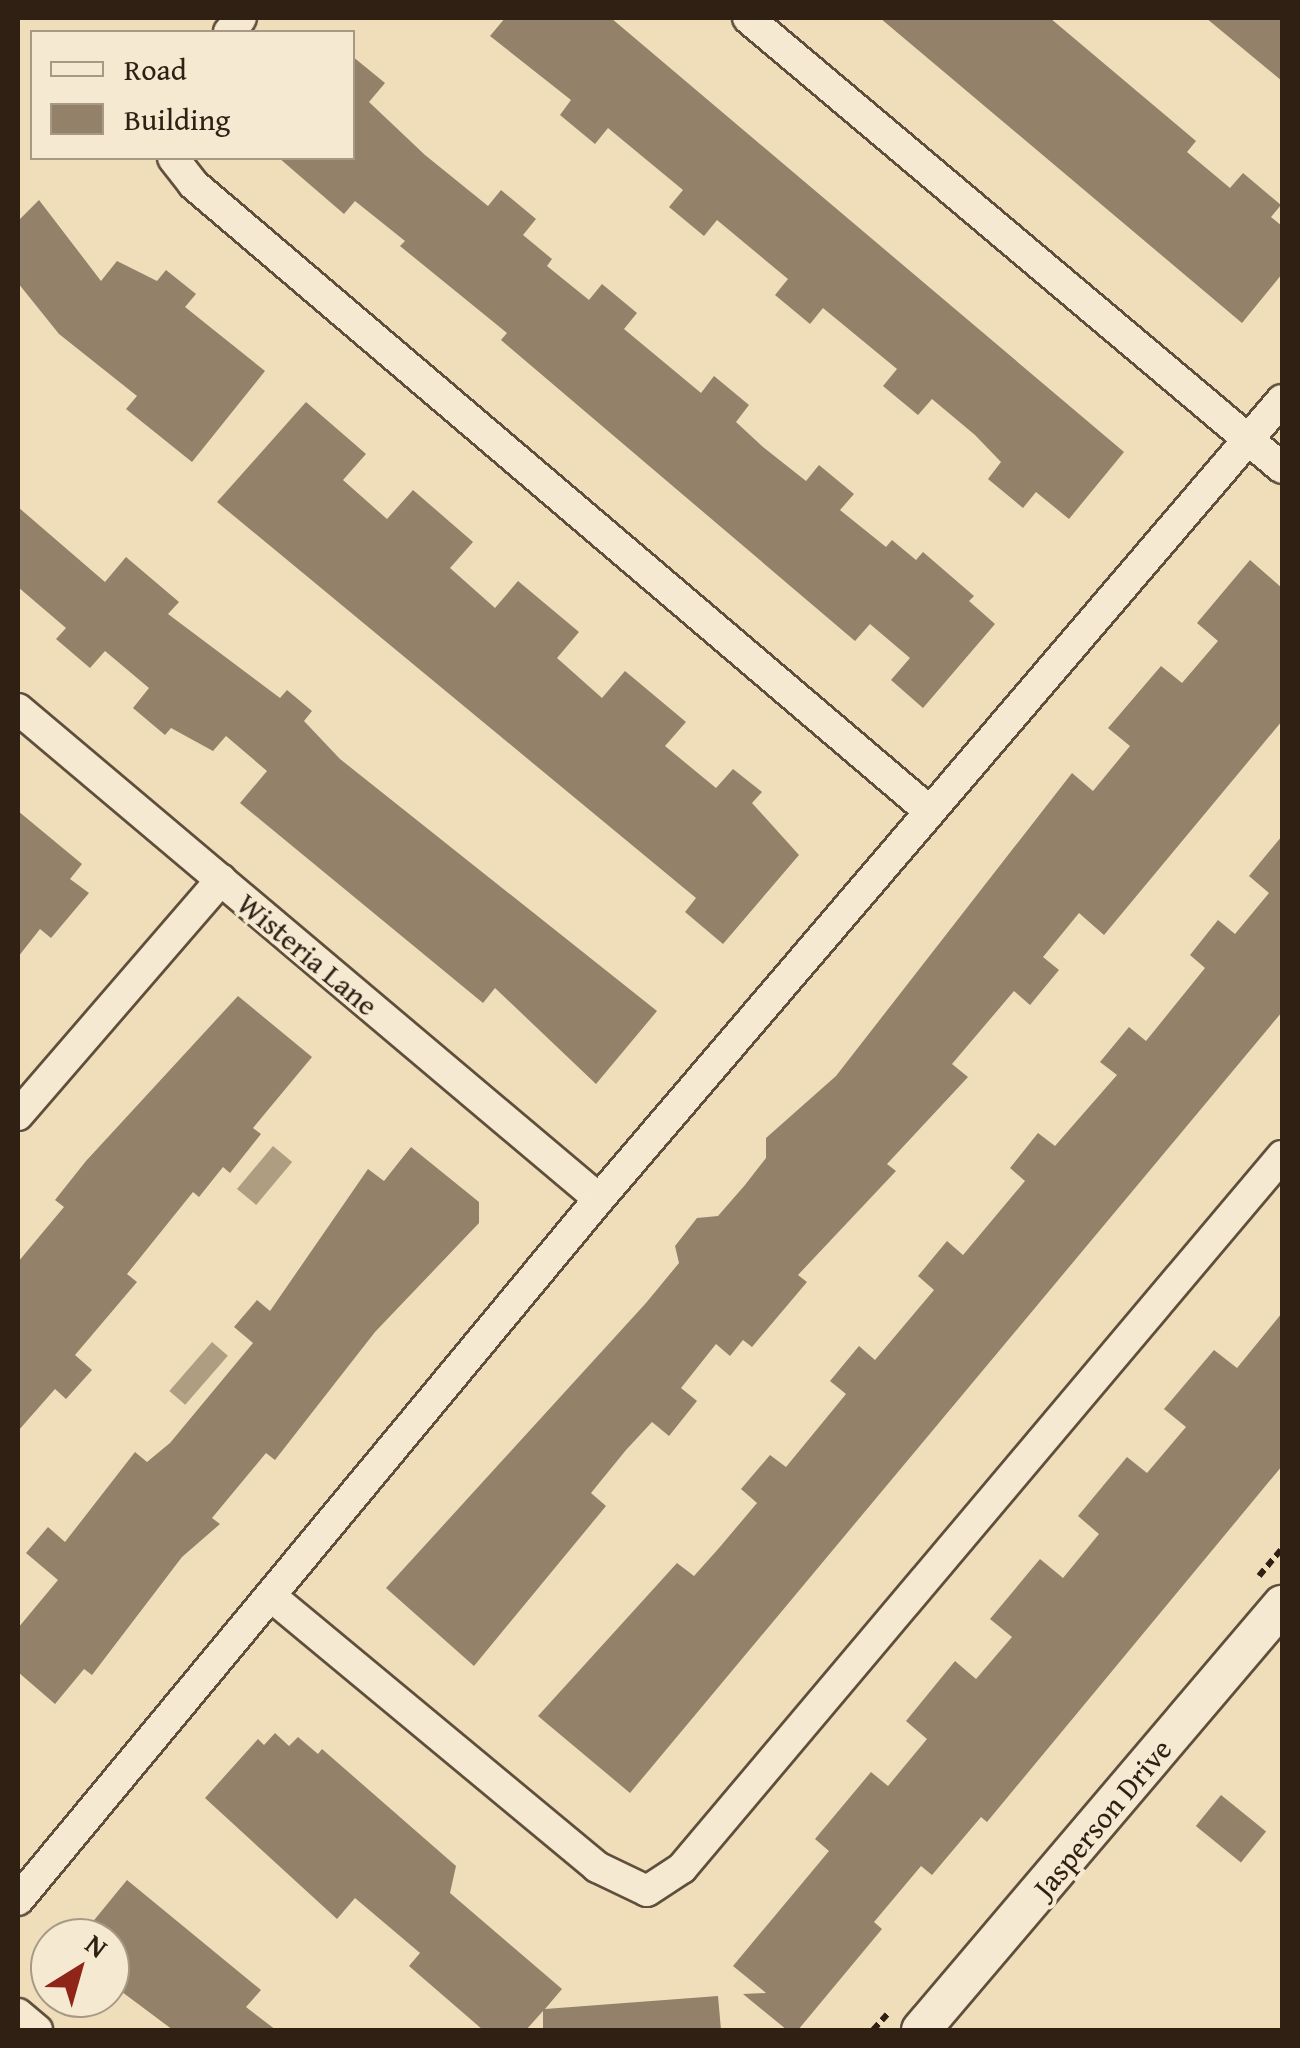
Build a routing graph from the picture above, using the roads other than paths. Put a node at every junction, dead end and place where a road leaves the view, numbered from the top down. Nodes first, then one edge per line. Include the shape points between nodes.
1 (748, 18) edge
2 (175, 160) edge
3 (1282, 400) edge
4 (1249, 440) junction
5 (1282, 468) edge
6 (18, 709) edge
7 (928, 810) junction
8 (221, 880) junction
9 (18, 1115) edge
10 (1282, 1156) edge
11 (599, 1199) junction
12 (272, 1597) junction
13 (1282, 1605) edge
14 (18, 1900) edge
15 (18, 2014) edge
16 (37, 2030) edge
17 (921, 2030) edge

1 - 4 street
2 - 7 street via 193,184
3 - 4 street
4 - 5 street
4 - 7 street
6 - 8 street, Wisteria Lane
7 - 11 street
8 - 9 street
8 - 11 street, Wisteria Lane
10 - 12 street via 682,1868 647,1891 597,1866
11 - 12 street
12 - 14 street
13 - 17 street, Jasperson Drive
15 - 16 street

